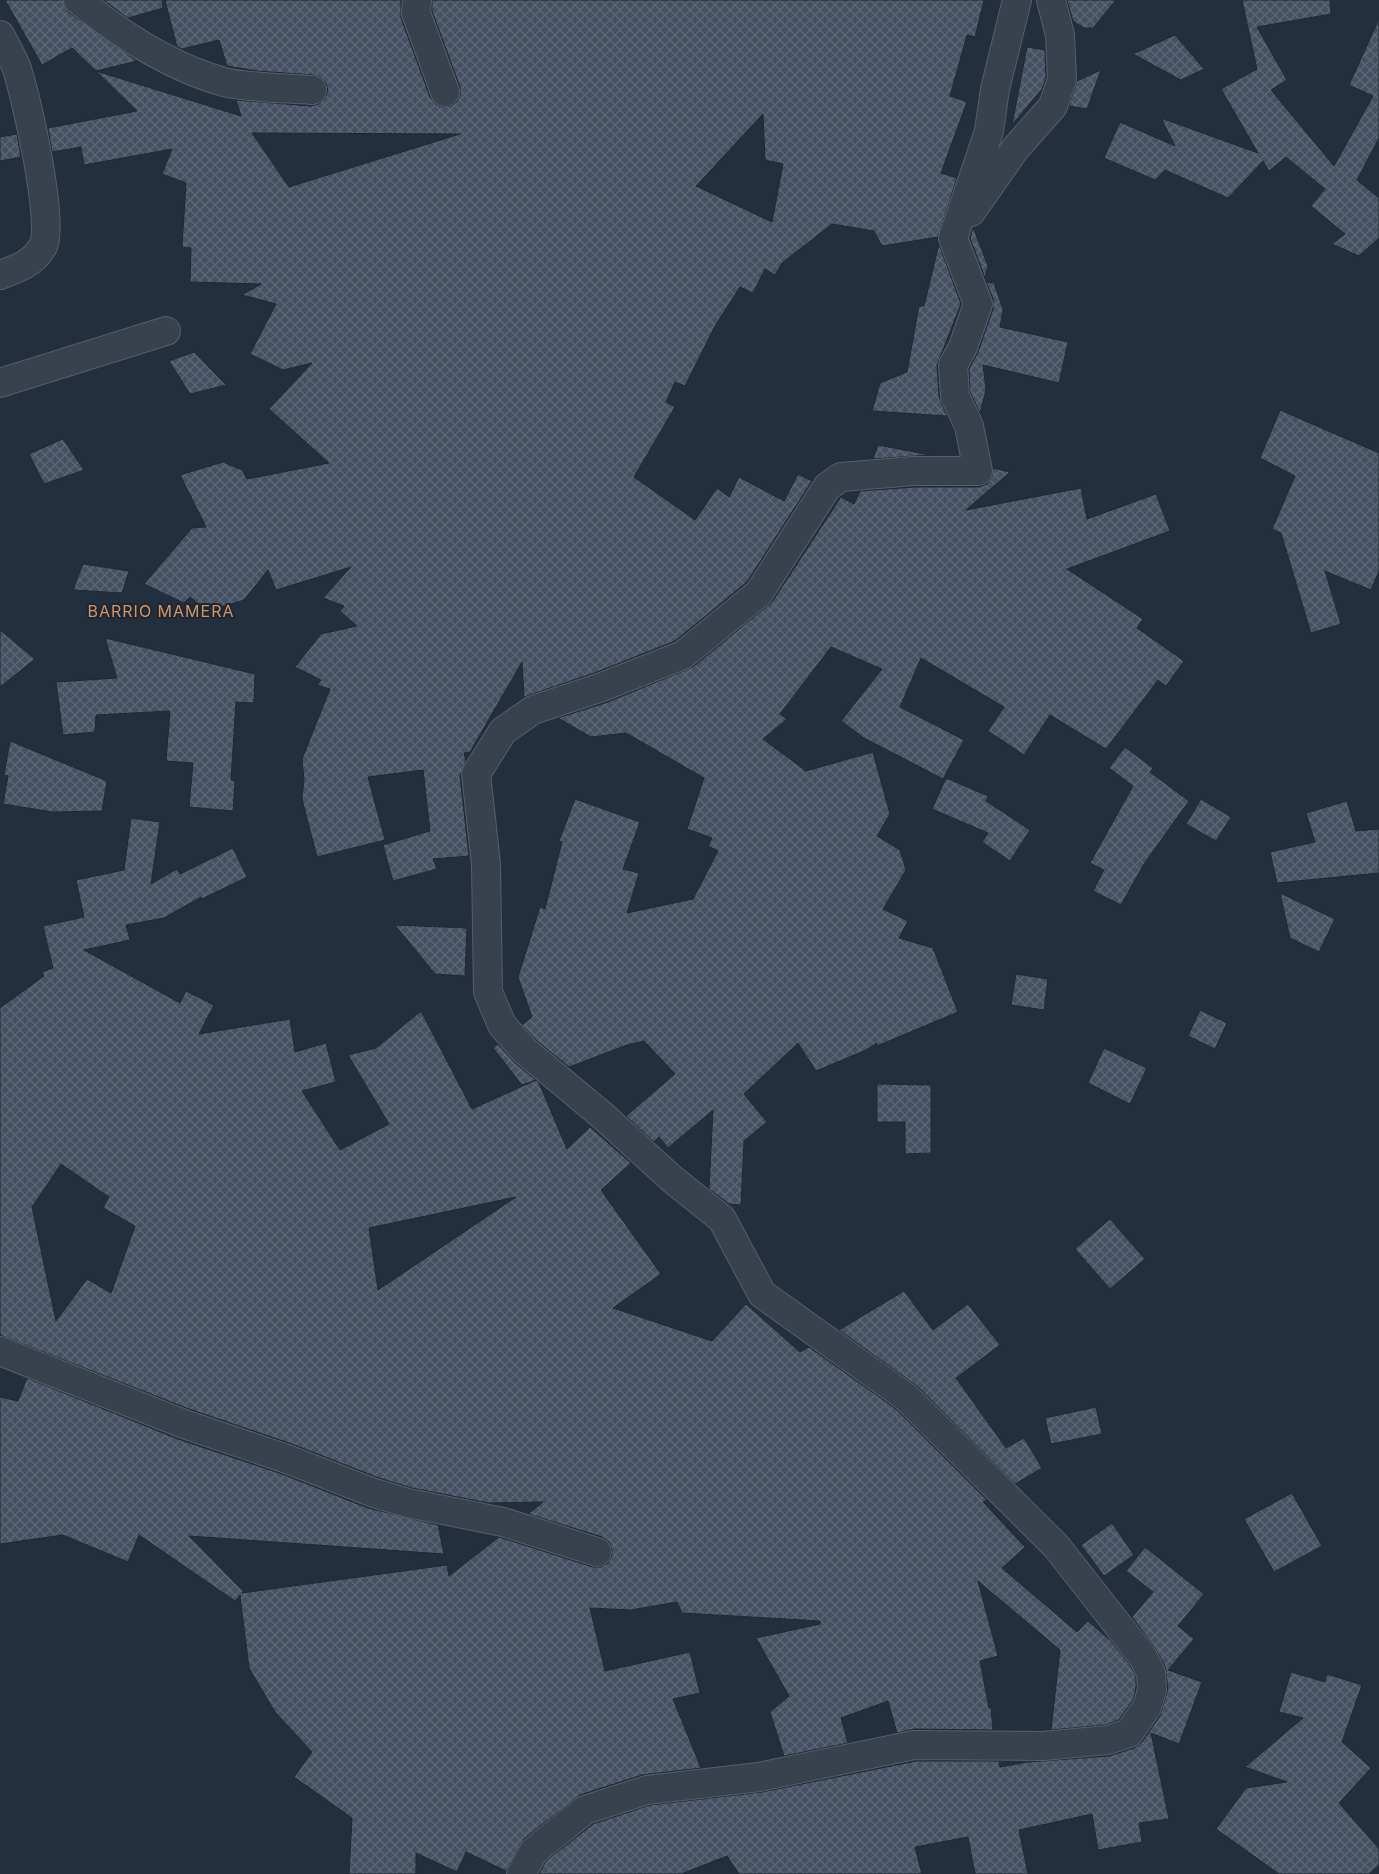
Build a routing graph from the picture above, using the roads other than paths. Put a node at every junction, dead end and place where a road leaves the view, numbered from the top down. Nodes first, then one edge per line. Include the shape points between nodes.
1 (78, 0) edge
2 (417, 0) edge
3 (1017, 0) edge
4 (1051, 0) edge
5 (0, 35) edge
6 (312, 90) dead end
7 (446, 92) dead end
8 (953, 238) junction
9 (0, 275) edge
10 (166, 330) dead end
11 (0, 383) edge
12 (0, 1351) edge
13 (597, 1552) dead end
14 (521, 1874) edge

1 - 6 street via 165,59 225,83
2 - 7 street via 416,13
3 - 8 street via 995,89 989,131
4 - 8 street via 1060,35 1062,79 1053,106 1015,150
5 - 9 street via 16,68 29,116 46,220 44,244 34,258 20,268
8 - 14 street via 978,304 963,347 953,364 955,396 969,426 978,471 914,471 841,477 827,487 759,593 683,656 533,710 503,731 476,774 486,864 488,992 502,1025 525,1051 722,1219 762,1294 906,1397 1056,1546 1143,1657 1151,1673 1148,1707 1129,1733 1108,1740 1043,1746 914,1745 759,1777 647,1790 585,1810 534,1851
10 - 11 street
12 - 13 street via 184,1424 374,1493 504,1522

